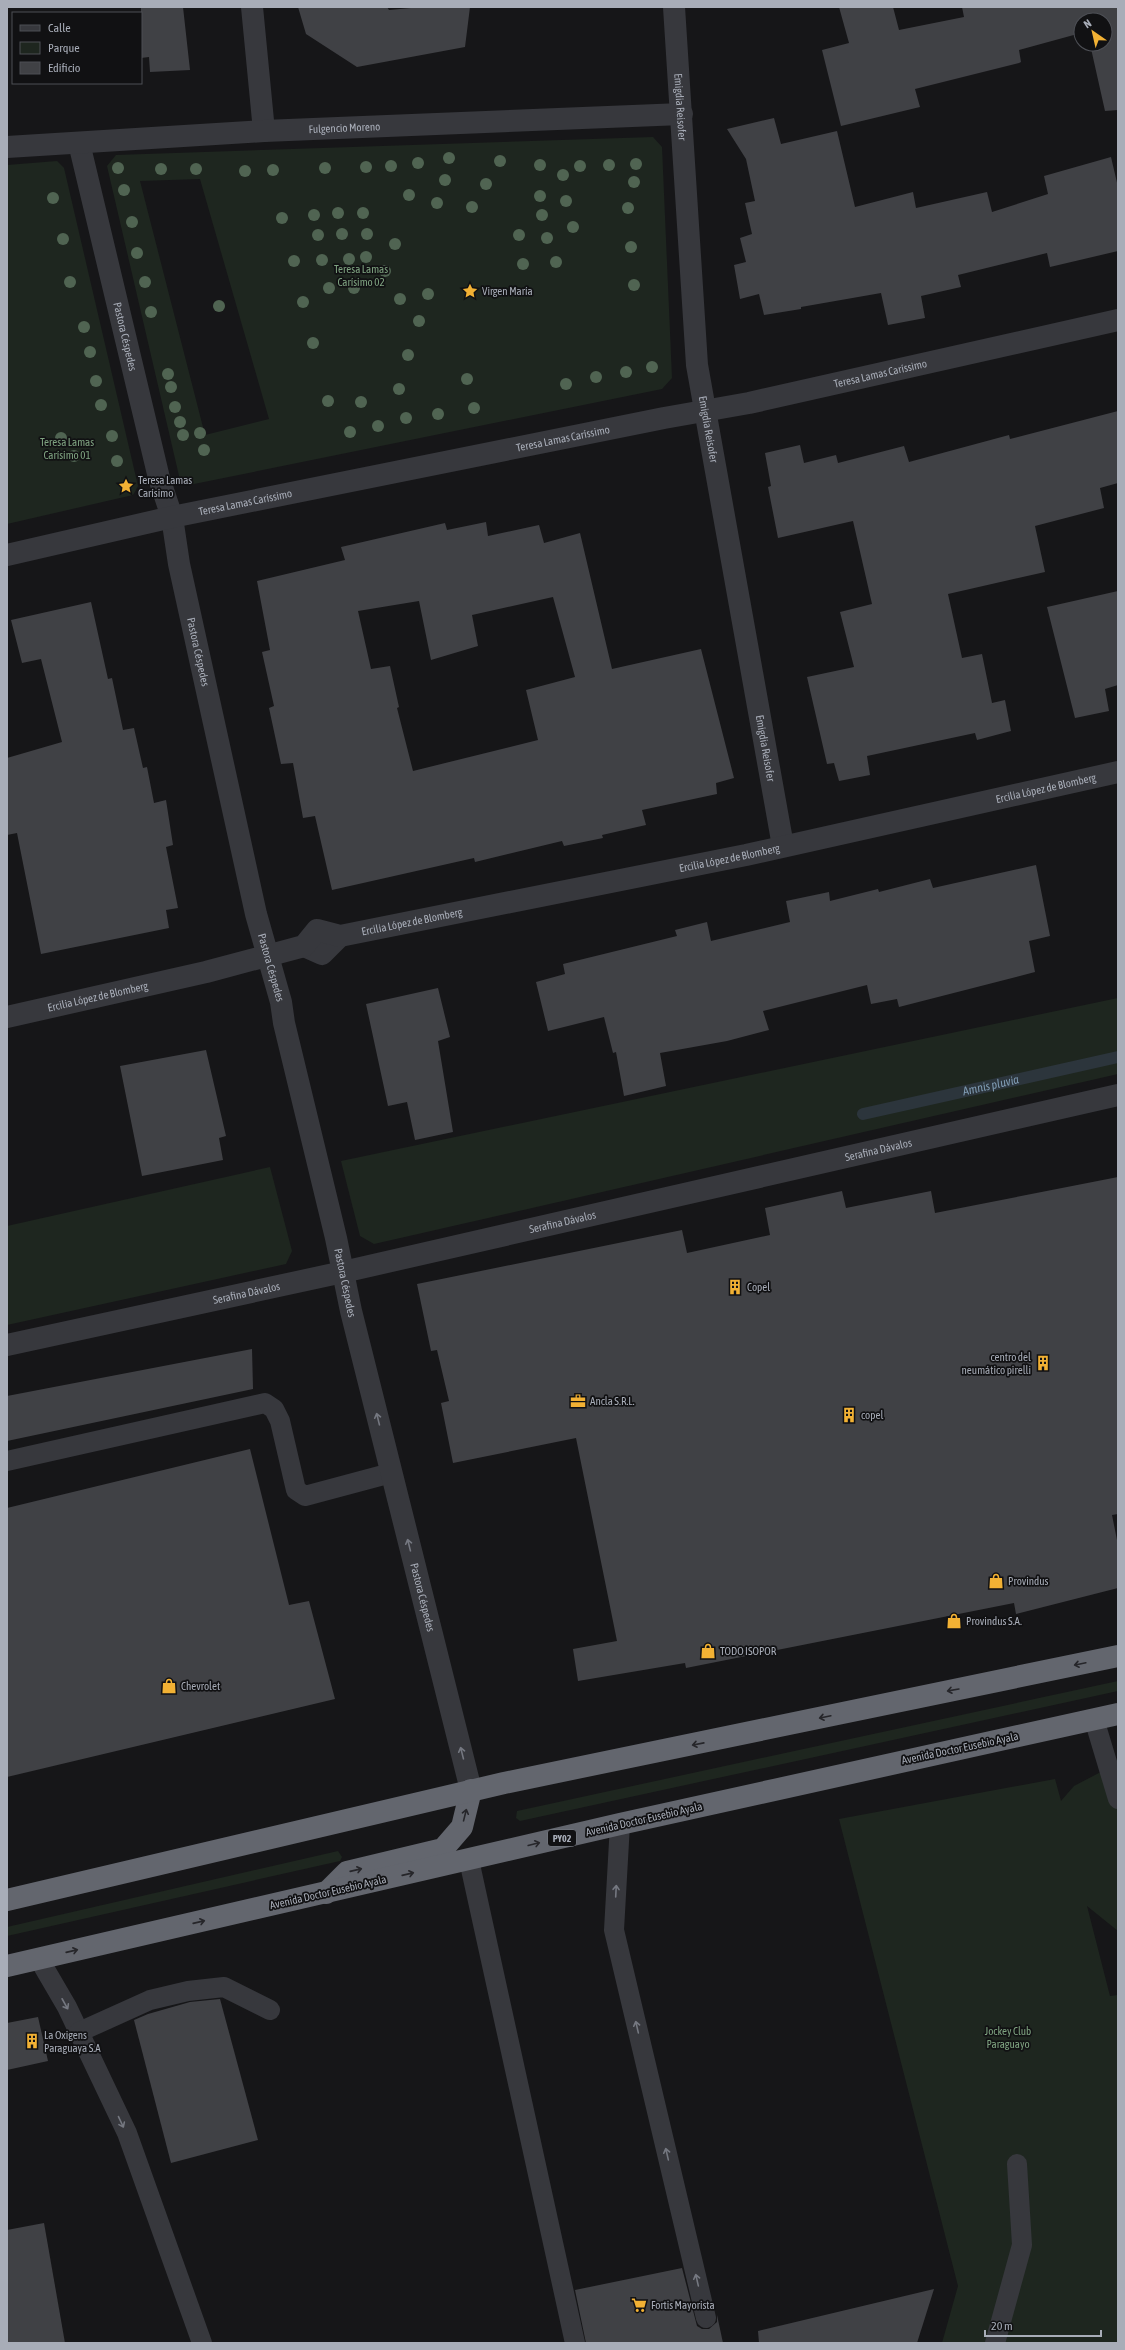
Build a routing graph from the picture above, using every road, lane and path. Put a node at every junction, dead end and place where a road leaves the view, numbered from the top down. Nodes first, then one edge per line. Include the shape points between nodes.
1 (252, 7) edge
2 (674, 7) edge
3 (682, 114) junction
4 (264, 131) junction
5 (79, 143) junction
6 (7, 146) edge
7 (1118, 320) edge
8 (704, 410) junction
9 (172, 517) junction
10 (7, 555) edge
11 (1118, 772) edge
12 (783, 846) junction
13 (266, 955) junction
14 (7, 1017) edge
15 (1118, 1095) edge
16 (343, 1272) junction
17 (7, 1345) edge
18 (7, 1461) edge
19 (392, 1474) junction
20 (1118, 1656) edge
21 (1118, 1714) edge
22 (1094, 1719) junction
23 (471, 1790) junction
24 (1118, 1799) edge
25 (620, 1824) junction
26 (469, 1860) junction
27 (326, 1893) junction
28 (7, 1900) edge
29 (39, 1958) junction
30 (7, 1966) edge
31 (270, 2010) dead end
32 (79, 2032) junction
33 (1017, 2164) dead end
34 (706, 2318) dead end
35 (202, 2343) edge
36 (576, 2343) edge
37 (995, 2343) edge

1 - 4 street
2 - 3 street, Emigdia Reisofer
3 - 4 street, Fulgencio Moreno
3 - 8 street, Emigdia Reisofer via 697,365
4 - 5 street, Fulgencio Moreno
5 - 6 street, Fulgencio Moreno
5 - 9 street, Pastora Céspedes via 157,470
7 - 8 street, Teresa Lamas Caríssimo via 749,403
8 - 9 street, Teresa Lamas Caríssimo
8 - 12 street, Emigdia Reisofer
9 - 10 street, Teresa Lamas Caríssimo
9 - 13 street, Pastora Céspedes via 179,564
11 - 12 street, Ercilia López de Blomberg
12 - 13 street, Ercilia López de Blomberg via 340,936 322,954 304,946
13 - 14 street, Ercilia López de Blomberg via 206,972
13 - 16 street, Pastora Céspedes via 281,1002
15 - 16 street, Serafina Dávalos
16 - 17 street, Serafina Dávalos
19 -> 16 street, Pastora Céspedes
18 - 19 lane via 265,1403 274,1409 280,1421 296,1490 306,1496
23 -> 19 street, Pastora Céspedes
20 -> 23 highway
21 - 22 highway, Avenida Doctor Eusebio Ayala / PY02
22 - 24 lane
22 - 25 highway, Avenida Doctor Eusebio Ayala / PY02
27 -> 23 highway via 347,1872 443,1849 462,1827
23 - 28 highway
26 -> 25 highway, Avenida Doctor Eusebio Ayala / PY02
34 -> 25 lane via 614,1930
27 -> 26 highway, Avenida Doctor Eusebio Ayala / PY02
26 - 36 lane
29 -> 27 highway, Avenida Doctor Eusebio Ayala / PY02
29 - 30 highway, Avenida Doctor Eusebio Ayala / PY02
29 -> 32 lane
31 - 32 lane via 224,1987 188,1991 150,2000
32 -> 35 lane via 127,2133
33 - 37 lane via 1022,2245

